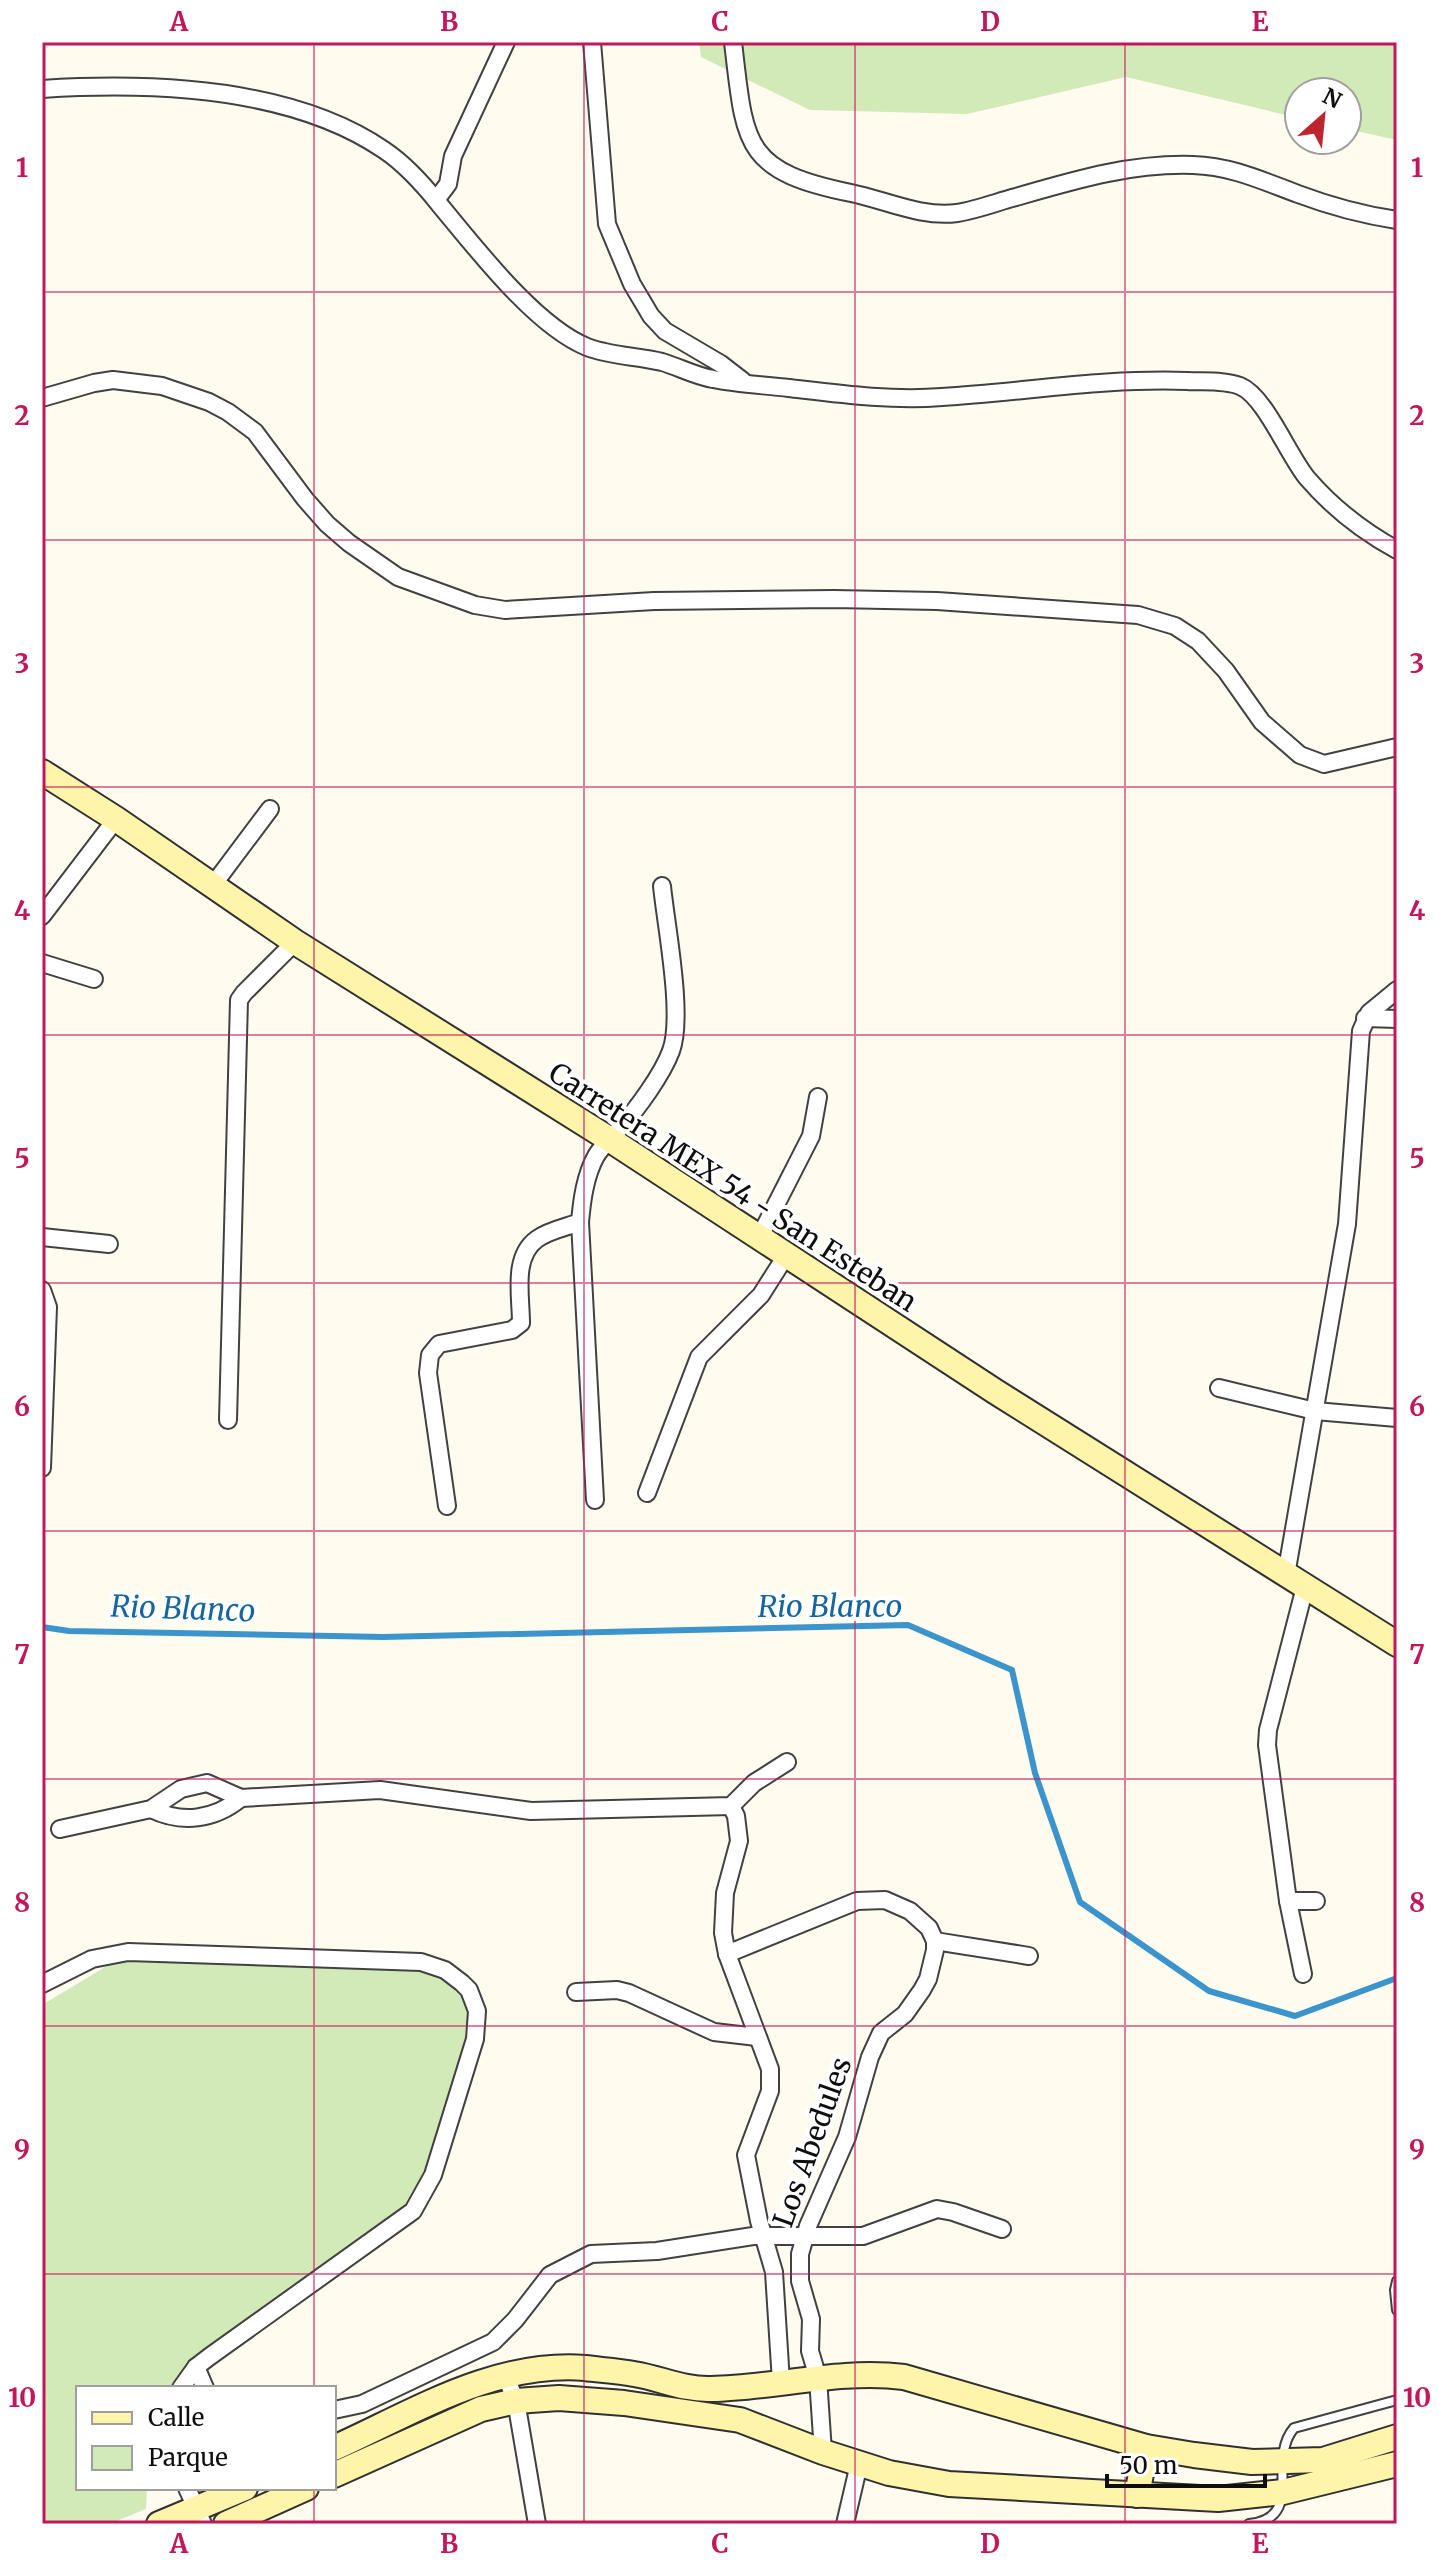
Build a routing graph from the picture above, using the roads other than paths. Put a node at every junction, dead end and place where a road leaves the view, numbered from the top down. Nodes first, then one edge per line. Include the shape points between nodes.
1 (506, 42) edge
2 (592, 42) edge
3 (733, 42) edge
4 (42, 89) edge
5 (436, 200) junction
6 (1397, 220) edge
7 (745, 383) junction
8 (42, 398) edge
9 (1397, 550) edge
10 (1397, 747) edge
11 (42, 772) edge
12 (270, 809) dead end
13 (116, 819) junction
14 (213, 885) junction
15 (662, 886) dead end
16 (42, 916) edge
17 (295, 942) junction
18 (42, 963) edge
19 (94, 979) dead end
20 (1397, 990) edge
21 (1365, 1018) junction
22 (1397, 1019) edge
23 (818, 1097) dead end
24 (609, 1139) junction
25 (580, 1222) junction
26 (760, 1236) junction
27 (42, 1237) edge
28 (109, 1244) dead end
29 (787, 1254) junction
30 (42, 1290) edge
31 (1219, 1388) dead end
32 (1315, 1411) junction
33 (1397, 1418) edge
34 (228, 1420) dead end
35 (42, 1468) edge
36 (647, 1493) dead end
37 (595, 1500) dead end
38 (447, 1506) dead end
39 (1296, 1581) junction
40 (1397, 1644) edge
41 (787, 1762) dead end
42 (241, 1798) junction
43 (731, 1806) junction
44 (151, 1809) junction
45 (60, 1829) dead end
46 (1288, 1901) junction
47 (1316, 1901) dead end
48 (935, 1941) junction
49 (727, 1954) junction
50 (1029, 1956) dead end
51 (1303, 1974) dead end
52 (42, 1984) edge
53 (576, 1992) dead end
54 (757, 2037) junction
55 (1002, 2229) dead end
56 (764, 2236) junction
57 (805, 2236) junction
58 (1397, 2281) edge
59 (1397, 2310) edge
60 (196, 2367) junction
61 (505, 2375) junction
62 (818, 2378) junction
63 (781, 2382) junction
64 (182, 2386) edge
65 (204, 2386) edge
66 (716, 2389) junction
67 (1397, 2400) edge
68 (516, 2401) junction
69 (336, 2410) edge
70 (718, 2416) junction
71 (1397, 2437) edge
72 (378, 2441) junction
73 (1146, 2447) junction
74 (336, 2448) edge
75 (823, 2452) junction
76 (1281, 2462) junction
77 (859, 2464) junction
78 (1397, 2464) edge
79 (336, 2473) edge
80 (239, 2490) edge
81 (245, 2490) edge
82 (302, 2490) edge
83 (1283, 2492) junction
84 (1137, 2495) junction
85 (196, 2507) edge
86 (256, 2511) junction
87 (159, 2524) edge
88 (226, 2524) edge
89 (537, 2524) edge
90 (845, 2524) edge
91 (1249, 2524) edge

1 - 5 street via 453,156 448,184
2 - 7 street via 607,224 632,284 658,326
3 - 6 street via 743,115 755,148 774,169 823,187 923,212 957,213 1098,174 1196,165 1245,173 1344,209
4 - 5 street via 185,88 271,104 345,128 387,152
5 - 7 street via 484,258 568,338 599,351
7 - 9 street via 898,398 1153,380 1239,385 1259,400 1306,477 1356,523
8 - 10 street via 113,380 162,386 209,402 255,432 305,499 349,543 398,577 475,605 505,610 654,601 878,600 1138,615 1175,626 1198,641 1262,722 1300,755 1324,764
11 - 13 main road, Carretera MEX 54 - San Esteban
12 - 14 street
13 - 14 main road, Carretera MEX 54 - San Esteban
13 - 16 street
14 - 17 main road, Carretera MEX 54 - San Esteban
15 - 24 street via 675,1003 672,1049
17 - 24 main road, Carretera MEX 54 - San Esteban
17 - 34 street via 239,1000
18 - 19 street
20 - 21 street
21 - 22 street
21 - 32 street via 1347,1224
23 - 26 street via 811,1136
24 - 25 street via 591,1166
24 - 26 main road, Carretera MEX 54 - San Esteban
25 - 37 street
25 - 38 street via 539,1237 524,1251 521,1323 512,1330 439,1344 430,1355 428,1373
26 - 29 main road, Carretera MEX 54 - San Esteban
27 - 28 street
29 - 36 street via 761,1295 699,1357
29 - 39 main road, Carretera MEX 54 - San Esteban
30 - 35 street via 48,1307
31 - 32 street
32 - 33 street
32 - 39 street
39 - 40 main road, Carretera MEX 54 - San Esteban
39 - 46 street via 1267,1745
41 - 43 street
42 - 43 street via 380,1790 531,1811
42 - 44 street via 203,1817 171,1817
42 - 44 street via 201,1783 169,1795
43 - 49 street, Los Abedules via 739,1841 722,1907
44 - 45 street
46 - 47 street
46 - 51 street
48 - 49 street via 920,1918 873,1899
48 - 50 street
48 - 57 street, Los Abedules via 922,1990 905,2014 881,2033 847,2137
49 - 54 street, Los Abedules
52 - 60 street via 92,1959 128,1952 367,1959 434,1965 462,1983 474,2001 477,2025 471,2054 433,2175 413,2211
53 - 54 street via 617,1990 714,2032
54 - 56 street, Los Abedules via 770,2069 770,2091 746,2155
55 - 57 street via 937,2209 863,2236
56 - 57 street
56 - 63 street, Los Abedules via 774,2272
56 - 69 street via 580,2258 550,2275 493,2342 376,2398
57 - 62 street, Los Abedules via 799,2272
58 - 59 lane
60 - 64 street
60 - 65 street
61 - 66 main road via 587,2369 634,2374 687,2389
61 - 68 street
61 - 72 main road via 422,2406
62 - 63 main road
62 - 73 main road via 904,2377
62 - 75 street, Los Abedules
63 - 66 main road
66 - 70 main road
67 - 76 lane via 1294,2428 1284,2439
68 - 70 main road via 589,2399
68 - 72 main road
68 - 89 street
70 - 75 main road via 755,2424
71 - 76 main road via 1323,2460
72 - 74 main road
72 - 79 main road
73 - 76 main road
73 - 84 main road
75 - 77 main road
76 - 83 lane
77 - 84 main road via 949,2484
77 - 90 street
78 - 83 main road
80 - 85 main road
81 - 86 street
82 - 86 main road
83 - 84 main road via 1218,2499
83 - 91 lane via 1276,2514
85 - 87 main road
86 - 88 main road

